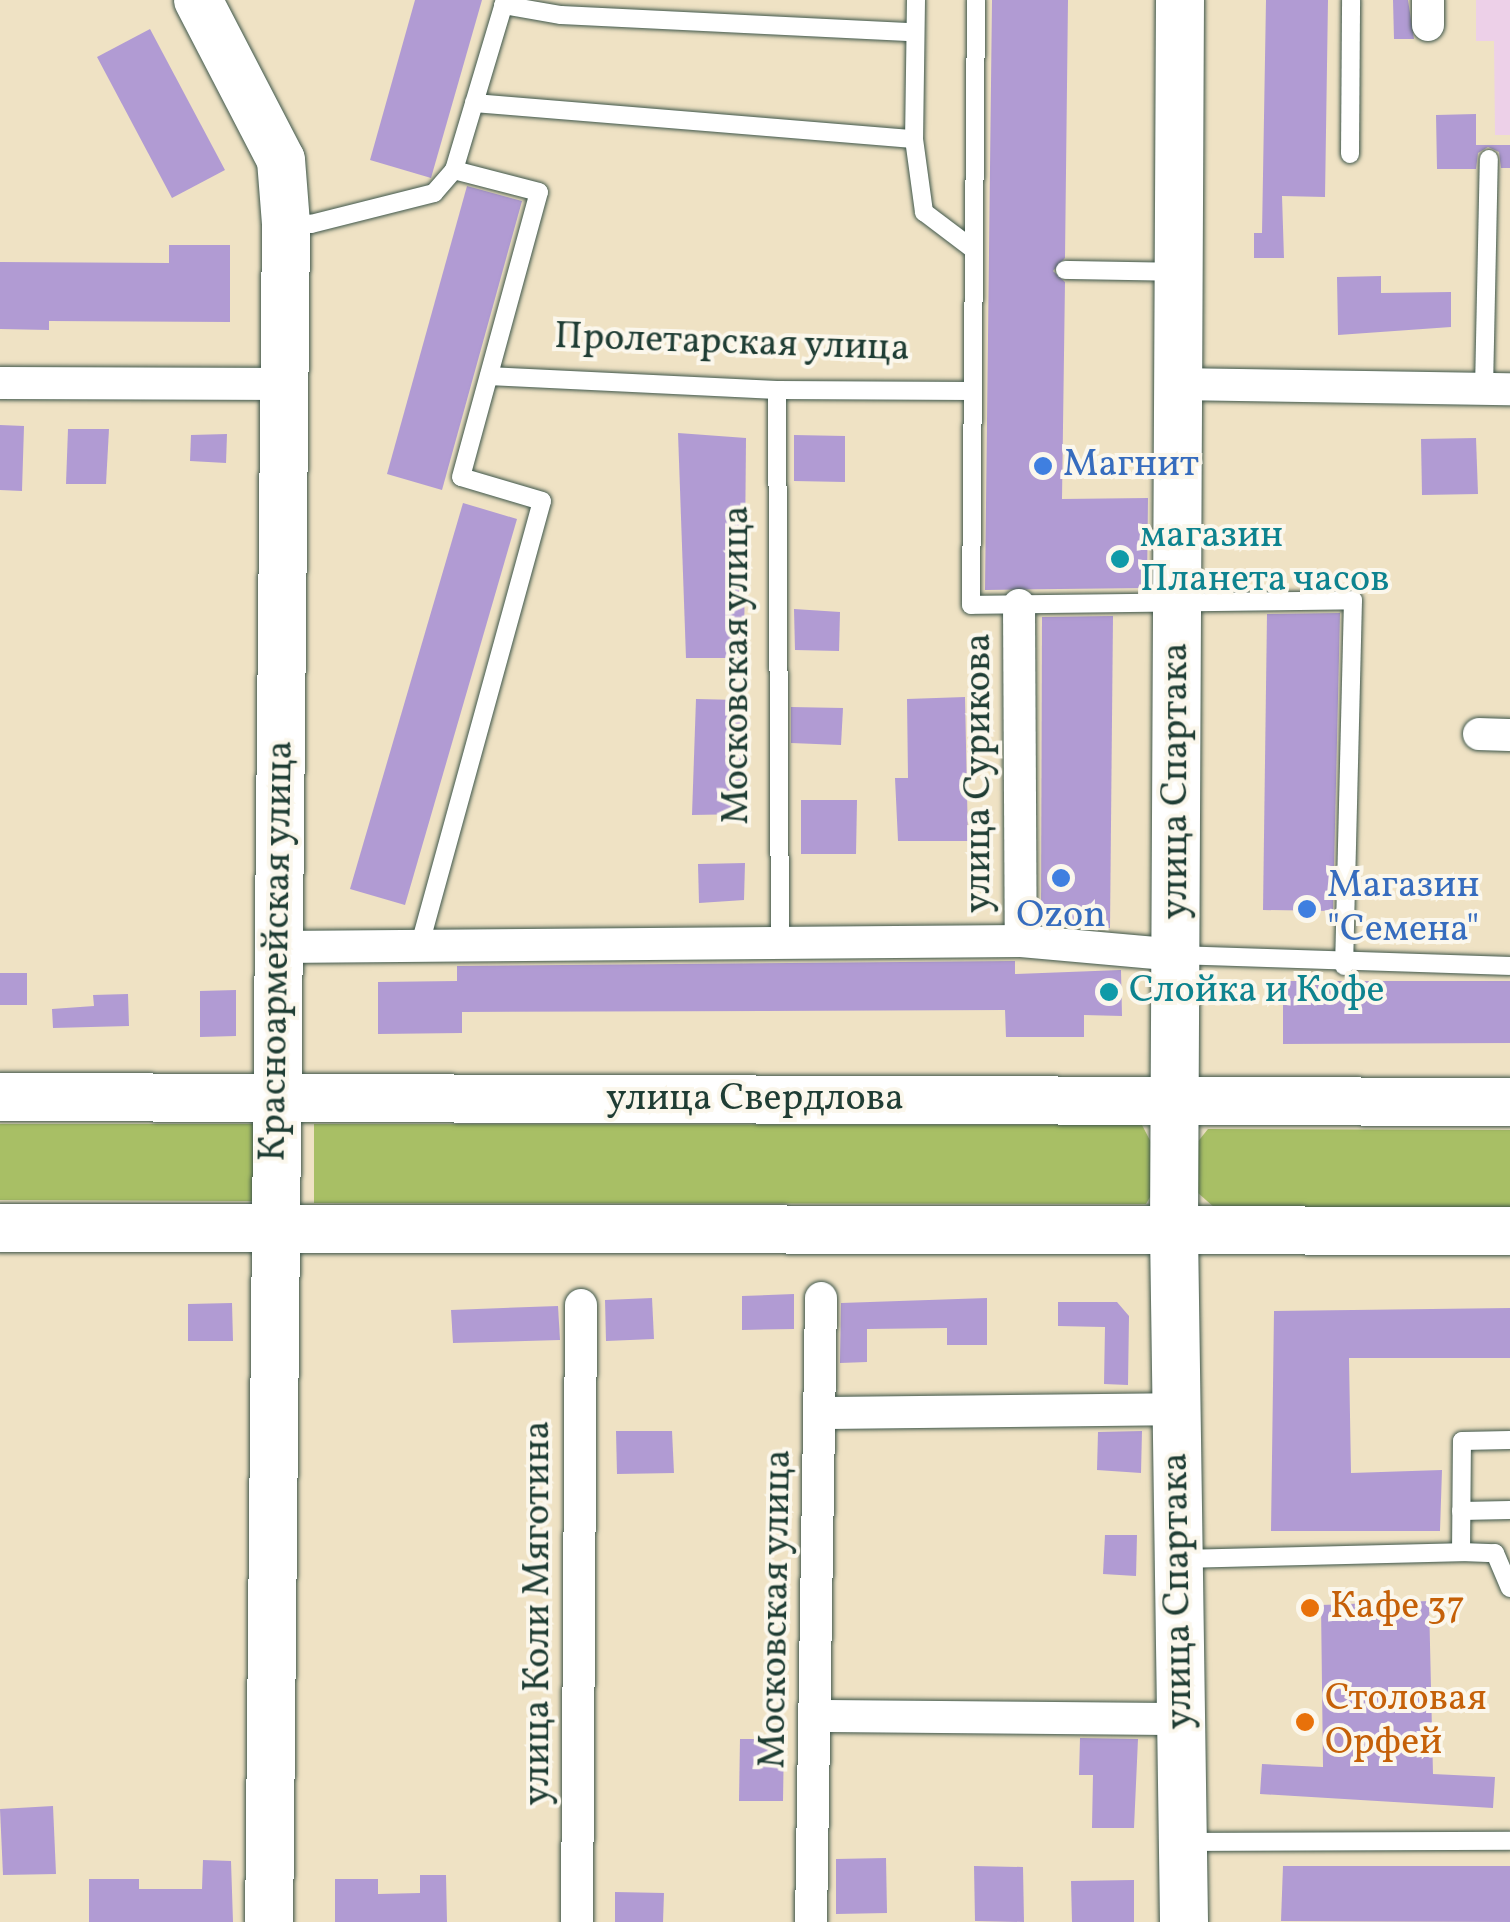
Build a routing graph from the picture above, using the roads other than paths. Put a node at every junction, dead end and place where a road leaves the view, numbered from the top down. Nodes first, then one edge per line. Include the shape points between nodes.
1 (198, 0) edge
2 (916, 0) edge
3 (976, 0) edge
4 (1180, 0) edge
5 (1351, 0) edge
6 (504, 2) edge
7 (914, 32) junction
8 (474, 103) junction
9 (914, 139) junction
10 (1350, 154) dead end
11 (1489, 160) dead end
12 (454, 170) junction
13 (286, 223) junction
14 (973, 249) junction
15 (1065, 270) dead end
16 (1178, 272) junction
17 (489, 376) junction
18 (0, 383) edge
19 (288, 384) junction
20 (1176, 384) junction
21 (1497, 389) edge
22 (777, 390) junction
23 (972, 391) junction
24 (1177, 604) junction
25 (1019, 605) junction
26 (780, 940) junction
27 (1020, 941) junction
28 (420, 944) junction
29 (278, 946) junction
30 (1177, 956) junction
31 (1344, 966) junction
32 (1510, 966) edge
33 (0, 1097) edge
34 (274, 1098) junction
35 (1178, 1102) junction
36 (1510, 1102) edge
37 (0, 1228) edge
38 (273, 1228) junction
39 (1510, 1231) edge
40 (1174, 1232) junction
41 (821, 1298) dead end
42 (581, 1304) dead end
43 (1177, 1409) junction
44 (821, 1412) junction
45 (1510, 1440) edge
46 (1510, 1510) edge
47 (1461, 1511) junction
48 (1461, 1552) junction
49 (1178, 1559) junction
50 (1510, 1588) edge
51 (814, 1716) junction
52 (1181, 1720) junction
53 (1510, 1841) edge
54 (1184, 1842) junction
55 (268, 1922) edge
56 (578, 1922) edge
57 (811, 1922) edge
58 (1184, 1922) edge

1 - 13 street, Красноармейская улица via 281,160
2 - 7 lane
3 - 14 lane
4 - 16 street, улица Спартака
5 - 10 lane
6 - 7 lane via 562,15
6 - 8 lane
7 - 9 lane
8 - 9 lane
8 - 12 lane
9 - 14 lane via 924,212
11 - 21 lane
12 - 13 lane via 434,194 311,224
12 - 17 lane via 538,192
13 - 19 street, Красноармейская улица
14 - 23 lane via 981,269
15 - 16 lane
16 - 20 street, улица Спартака
17 - 22 lane, Пролетарская улица
17 - 28 lane via 461,476 542,501
18 - 19 street
19 - 29 street, Красноармейская улица
20 - 21 street
20 - 24 street, улица Спартака
22 - 23 lane, Пролетарская улица
22 - 26 lane, Московская улица
23 - 25 lane via 971,606
24 - 25 lane
24 - 30 street, улица Спартака
24 - 31 lane via 1353,600
25 - 27 street, улица Сурикова
26 - 27 street
26 - 28 street
27 - 30 street
28 - 29 street
29 - 34 street, Красноармейская улица
30 - 31 lane
30 - 35 street, улица Спартака
31 - 32 lane
33 - 34 street, улица Свердлова
34 - 35 street, улица Свердлова
34 - 38 street, Красноармейская улица
35 - 36 street, улица Свердлова
35 - 40 street, улица Спартака
37 - 38 street
38 - 40 street
38 - 55 street, Красноармейская улица
39 - 40 street
40 - 43 street, улица Спартака
41 - 44 street, Московская улица
42 - 56 street, улица Коли Мяготина
43 - 44 street
43 - 49 street, улица Спартака
44 - 51 street, Московская улица
45 - 47 lane via 1462,1441
46 - 47 lane
47 - 48 lane
48 - 49 lane
48 - 50 lane via 1495,1552
49 - 52 street, улица Спартака
51 - 52 street
51 - 57 street, Московская улица
52 - 54 street, улица Спартака
53 - 54 lane
54 - 58 street, улица Спартака

